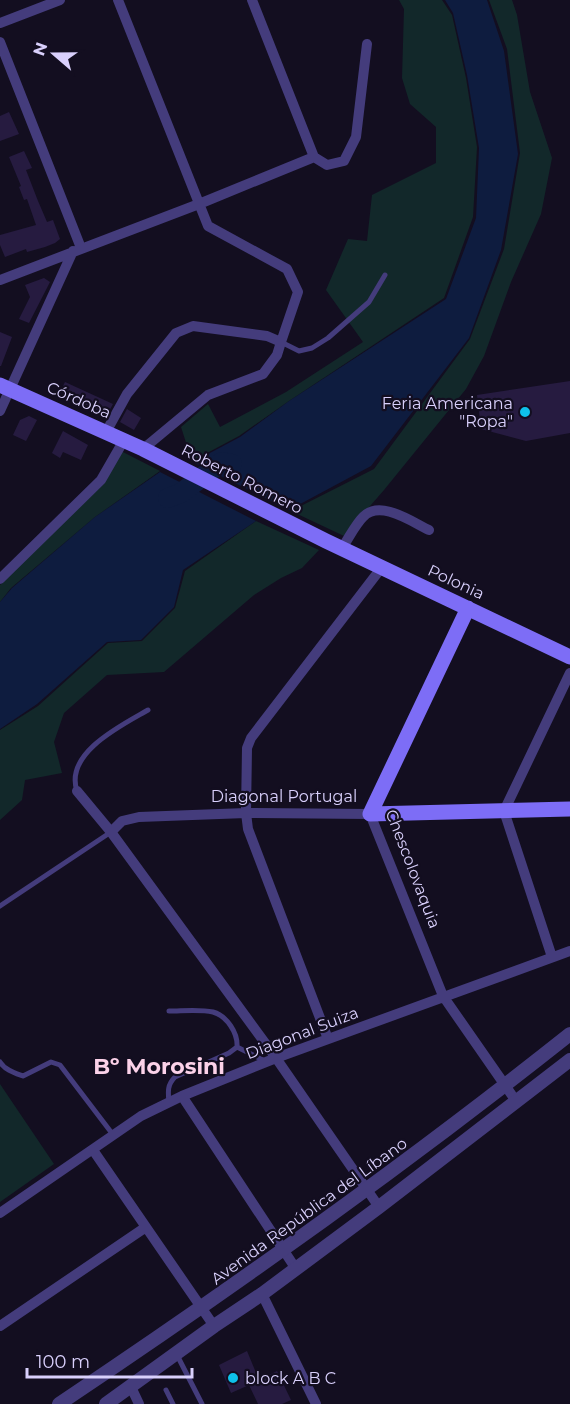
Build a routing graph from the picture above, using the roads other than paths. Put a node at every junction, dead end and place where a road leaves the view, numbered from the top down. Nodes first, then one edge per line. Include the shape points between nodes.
1 (60, 0) edge
2 (118, 0) edge
3 (252, 0) edge
4 (0, 23) edge
5 (0, 42) edge
6 (368, 44) dead end
7 (314, 157) junction
8 (199, 204) junction
9 (77, 250) junction
10 (385, 275) dead end
11 (0, 280) edge
12 (281, 342) junction
13 (5, 387) edge
14 (0, 411) edge
15 (106, 432) junction
16 (124, 440) junction
17 (143, 449) junction
18 (429, 530) dead end
19 (326, 541) joint
20 (342, 548) junction
21 (382, 567) junction
22 (0, 579) edge
23 (468, 608) junction
24 (570, 657) edge
25 (570, 673) edge
26 (148, 710) dead end
27 (76, 792) joint
28 (570, 809) edge
29 (504, 811) junction
30 (246, 813) junction
31 (370, 814) junction
32 (111, 831) junction
33 (0, 906) edge
34 (570, 951) edge
35 (552, 957) junction
36 (443, 996) junction
37 (169, 1011) dead end
38 (570, 1034) edge
39 (328, 1040) junction
40 (237, 1047) junction
41 (271, 1060) junction
42 (570, 1060) edge
43 (0, 1062) edge
44 (504, 1086) junction
45 (182, 1096) junction
46 (516, 1101) junction
47 (168, 1103) junction
48 (114, 1136) junction
49 (93, 1150) junction
50 (367, 1189) junction
51 (380, 1207) junction
52 (0, 1214) edge
53 (146, 1227) junction
54 (283, 1250) junction
55 (296, 1269) junction
56 (262, 1294) junction
57 (202, 1308) junction
58 (0, 1326) edge
59 (214, 1326) junction
60 (176, 1354) junction
61 (131, 1387) junction
62 (166, 1390) dead end
63 (59, 1404) edge
64 (106, 1404) edge
65 (140, 1404) edge
66 (173, 1404) edge
67 (202, 1404) edge
68 (316, 1404) edge

1 - 4 street
2 - 8 street
3 - 7 street
5 - 9 street
6 - 7 street via 356,137 344,161 327,165
7 - 8 street
8 - 9 street
8 - 12 street via 208,226 287,269 298,292
9 - 11 street
9 - 13 street
10 - 12 lane via 369,302 328,338 299,351
12 - 15 street via 267,336 193,326 176,333 127,394
12 - 17 street via 263,374 208,395
13 - 14 street
13 - 15 main road, Córdoba
15 - 16 main road, Córdoba
16 - 17 main road, Córdoba
16 - 22 street via 101,480
17 - 19 main road, Roberto Romero
18 - 20 street via 380,509 363,517
19 - 20 main road, Polonia
20 - 21 main road, Polonia
21 - 23 main road, Polonia
21 - 30 street via 251,738 247,748
23 - 24 main road, Polonia
23 - 31 main road, Chescolovaquia
25 - 29 street
26 - 27 lane via 95,745 75,772
27 - 32 street
28 - 29 main road, Diagonal Portugal
29 - 31 main road, Diagonal Portugal
29 - 35 street
30 - 31 street, Diagonal Portugal
30 - 32 street, Diagonal Portugal via 139,817 122,821
30 - 39 street via 248,829
31 - 36 street, Chescolovaquia
32 - 33 lane
32 - 41 street
34 - 35 street, Diagonal Suiza
35 - 36 street, Diagonal Suiza
36 - 39 street, Diagonal Suiza
36 - 44 street, Chescolovaquia
37 - 40 lane via 214,1012 236,1033
38 - 44 street, Avenida República del Líbano
39 - 41 street, Diagonal Suiza
40 - 41 lane
40 - 47 lane via 175,1077 168,1089
41 - 45 street, Diagonal Suiza
41 - 50 street
42 - 46 street
43 - 48 lane via 23,1076 51,1062 60,1065
44 - 46 street, Chescolovaquia
44 - 50 street, Avenida República del Líbano
45 - 47 street, Diagonal Suiza
45 - 54 street
46 - 51 street
47 - 48 street, Diagonal Suiza
48 - 49 street, Diagonal Suiza
49 - 52 street, Diagonal Suiza
49 - 53 street
50 - 51 street
50 - 54 street, Avenida República del Líbano
51 - 55 street
53 - 57 street
53 - 58 street
54 - 55 street
54 - 57 street, Avenida República del Líbano
55 - 56 street
56 - 59 street
56 - 68 street
57 - 59 street
57 - 63 street, Avenida República del Líbano
59 - 60 street
60 - 61 street
60 - 67 lane
61 - 64 street
61 - 65 street
62 - 66 lane

